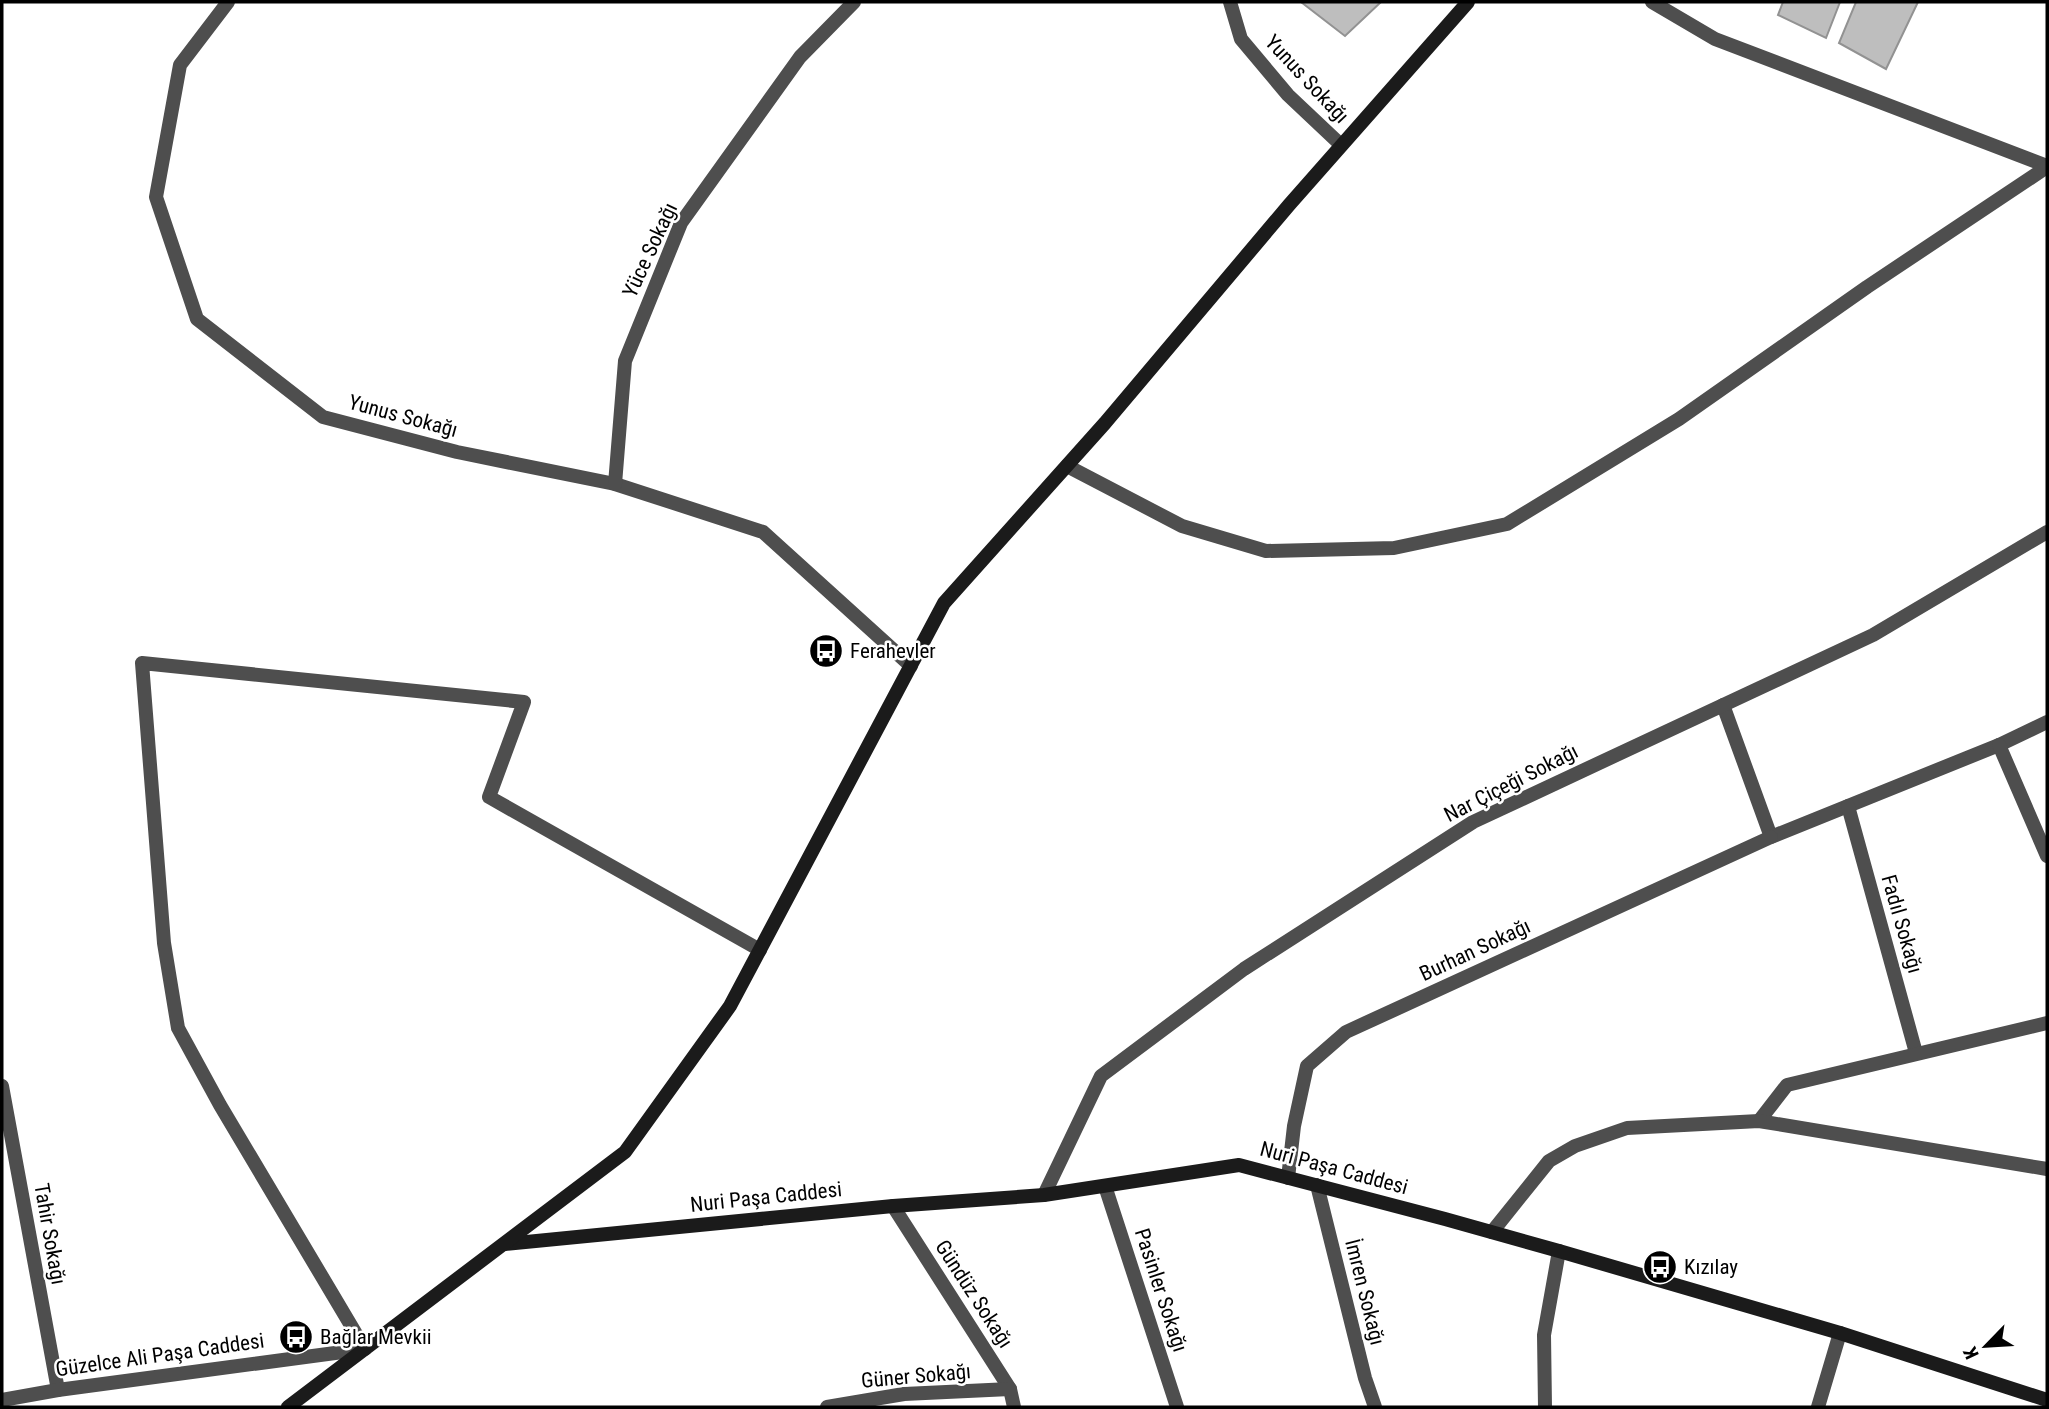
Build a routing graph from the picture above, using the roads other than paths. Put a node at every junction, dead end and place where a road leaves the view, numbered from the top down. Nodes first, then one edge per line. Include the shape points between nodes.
1 (228, 2) edge
2 (854, 2) edge
3 (1230, 2) edge
4 (1468, 2) edge
5 (1652, 2) edge
6 (1341, 145) junction
7 (2047, 166) edge
8 (1067, 466) junction
9 (615, 484) junction
10 (2047, 532) edge
11 (911, 666) junction
12 (1723, 705) junction
13 (2047, 722) edge
14 (1999, 745) junction
15 (1848, 806) junction
16 (1772, 837) junction
17 (2047, 856) edge
18 (760, 950) junction
19 (2047, 1023) edge
20 (1916, 1053) junction
21 (2, 1086) edge
22 (1759, 1121) junction
23 (2047, 1169) edge
24 (1288, 1178) junction
25 (1317, 1185) junction
26 (1105, 1186) junction
27 (1044, 1195) junction
28 (892, 1206) junction
29 (1492, 1232) junction
30 (503, 1244) junction
31 (1559, 1251) junction
32 (1840, 1333) junction
33 (365, 1349) junction
34 (1010, 1389) junction
35 (58, 1390) junction
36 (2047, 1399) edge
37 (2, 1400) edge
38 (288, 1407) edge
39 (827, 1407) edge
40 (1014, 1407) edge
41 (1177, 1407) edge
42 (1375, 1407) edge
43 (1545, 1407) edge
44 (1818, 1407) edge

1 - 9 street, Yunus Sokağı via 180,65 156,197 197,319 323,417 457,452
2 - 9 street, Yüce Sokağı via 800,57 681,223 625,361
3 - 6 street, Yunus Sokağı via 1241,39 1288,95
4 - 6 street
5 - 7 street via 1715,39
6 - 8 street
7 - 8 street via 1679,419 1507,524 1394,548 1266,551 1182,526
8 - 11 street via 944,603
9 - 11 street, Yunus Sokağı via 763,532
10 - 12 street, Nar Çiçeği Sokağı via 1873,635
11 - 18 street
12 - 16 street
12 - 27 street, Nar Çiçeği Sokağı via 1473,822 1244,969 1101,1076
13 - 14 street, Burhan Sokağı
14 - 15 street, Burhan Sokağı
14 - 17 street
15 - 16 street, Burhan Sokağı
15 - 20 street, Fadıl Sokağı
16 - 24 street, Burhan Sokağı via 1346,1032 1307,1066
18 - 30 street via 730,1006 625,1152
18 - 33 street via 489,797 524,702 142,663 164,943 178,1028
19 - 20 street
20 - 22 street via 1787,1085
21 - 35 street, Tahir Sokağı
22 - 23 street
22 - 29 street via 1628,1128 1575,1146 1549,1161
24 - 25 street, Nuri Paşa Caddesi
24 - 26 street, Nuri Paşa Caddesi via 1239,1165
25 - 29 street, Nuri Paşa Caddesi
25 - 42 street, İmren Sokağı
26 - 27 street, Nuri Paşa Caddesi
26 - 41 street, Pasinler Sokağı
27 - 28 street, Nuri Paşa Caddesi
28 - 30 street, Nuri Paşa Caddesi
28 - 34 street, Gündüz Sokağı
29 - 31 street, Nuri Paşa Caddesi
30 - 33 street
31 - 32 street, Nuri Paşa Caddesi
31 - 43 street via 1544,1335
32 - 36 street, Nuri Paşa Caddesi
32 - 44 street
33 - 35 street, Güzelce Ali Paşa Caddesi
33 - 38 street
34 - 39 street, Güner Sokağı via 904,1394
34 - 40 street, Gündüz Sokağı
35 - 37 street, Güzelce Ali Paşa Caddesi

